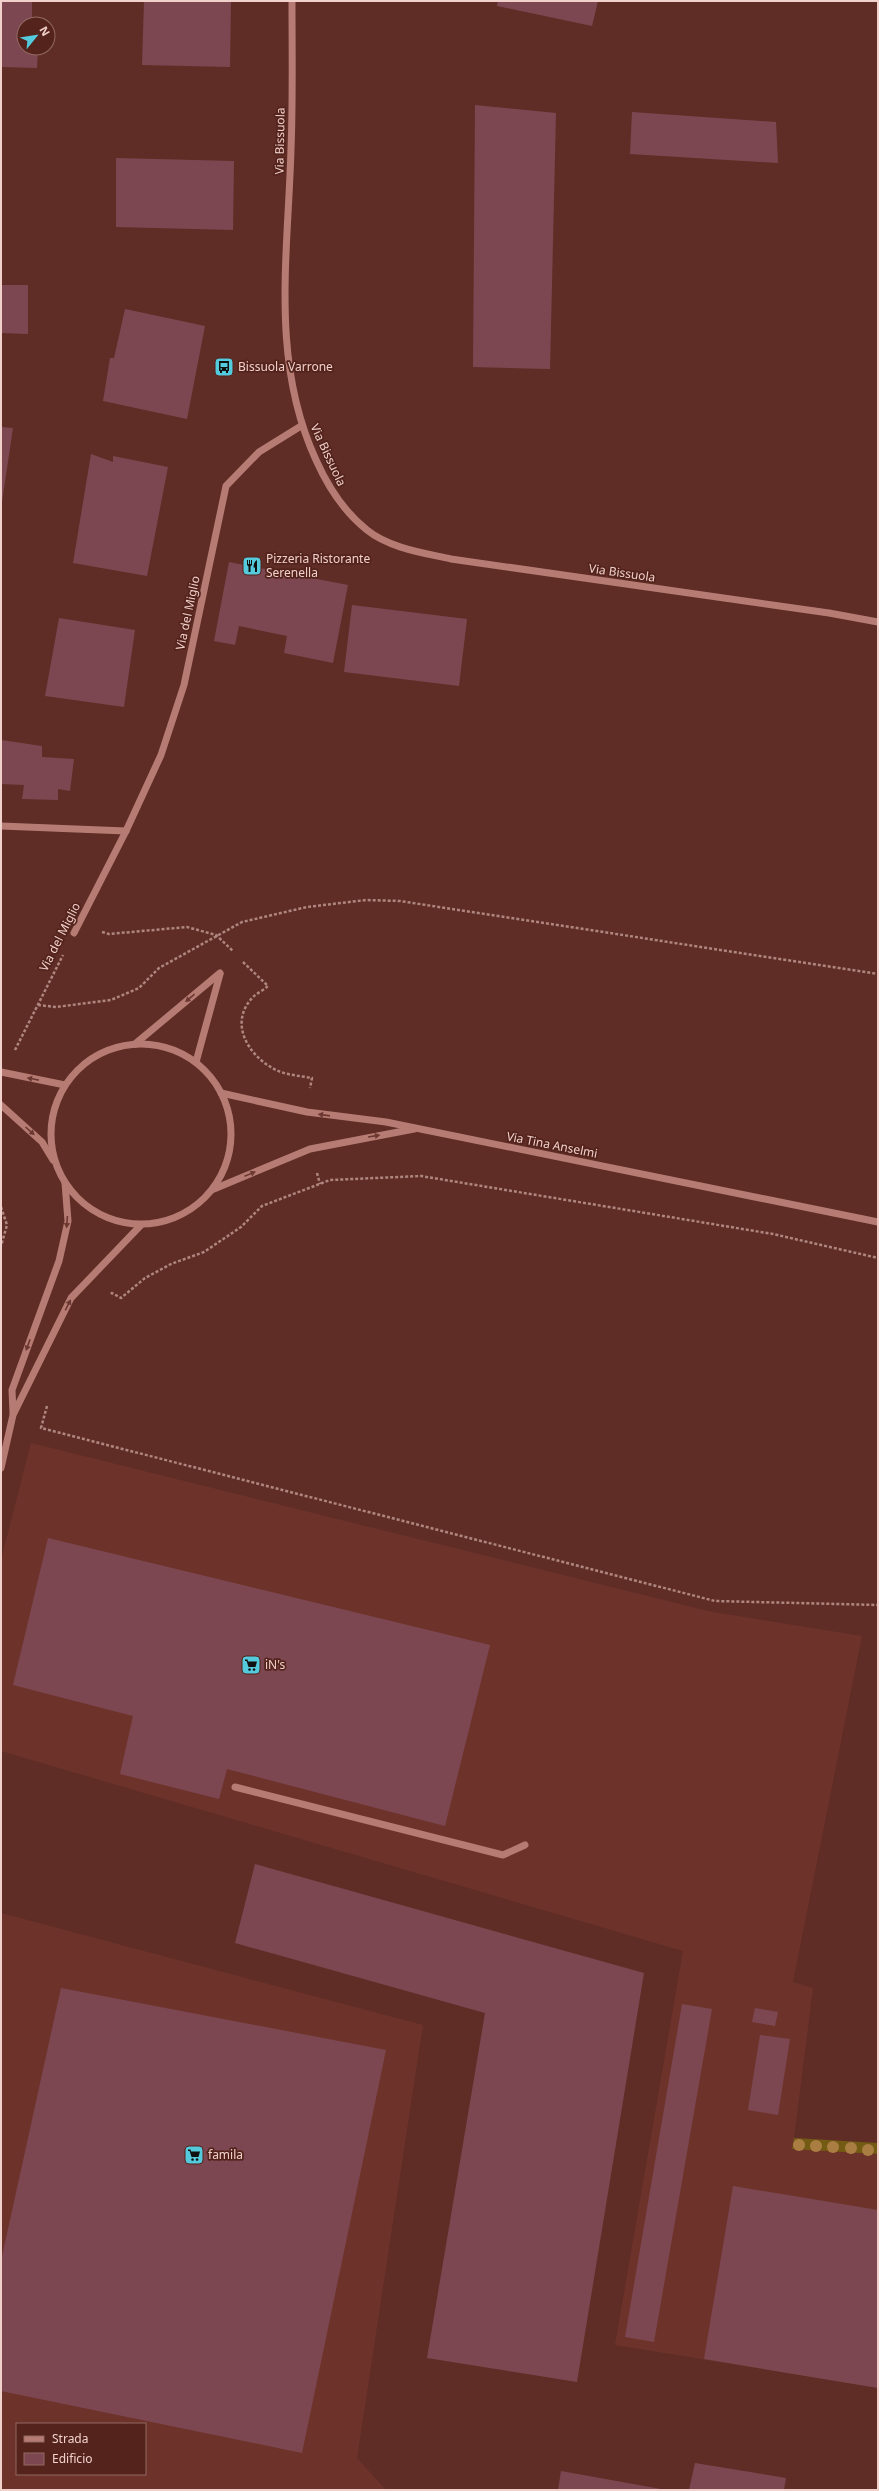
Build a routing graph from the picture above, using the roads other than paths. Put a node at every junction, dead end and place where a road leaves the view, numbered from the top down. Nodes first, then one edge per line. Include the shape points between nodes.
1 (292, 1) edge
2 (301, 426) junction
3 (878, 622) edge
4 (1, 826) edge
5 (126, 831) junction
6 (74, 933) road end
7 (135, 1044) junction
8 (196, 1062) junction
9 (1, 1072) edge
10 (65, 1085) junction
11 (221, 1093) junction
12 (1, 1105) edge
13 (418, 1129) junction
14 (56, 1164) junction
15 (65, 1183) junction
16 (214, 1189) junction
17 (878, 1222) edge
18 (141, 1224) junction
19 (13, 1415) junction
20 (1, 1468) edge
21 (235, 1787) dead end
22 (525, 1845) dead end

1 - 2 street, Via Bissuola via 291,148 285,334 292,392
2 - 3 street, Via Bissuola via 328,486 347,512 368,531 390,542 480,565
2 - 5 street, Via del Miglio via 259,452 226,486 184,684 161,755
4 - 5 street
5 - 6 street, Via del Miglio
7 - 8 street via 157,1045
8 -> 7 street via 220,973
7 - 10 street via 115,1048 96,1056 79,1069
8 - 11 street
10 -> 9 street
10 - 14 street via 56,1104 52,1124
13 -> 11 street, Via Tina Anselmi via 386,1122 307,1112
11 - 16 street via 230,1117 232,1142 226,1166
12 -> 14 street via 42,1142
16 -> 13 street via 310,1149
13 - 17 street, Via Tina Anselmi
14 - 15 street
15 - 18 street via 84,1205 110,1219
15 -> 19 street via 68,1221 59,1261 12,1390
16 - 18 street via 193,1209 167,1222
19 -> 18 street via 71,1298
19 - 20 street
21 - 22 street via 503,1855

